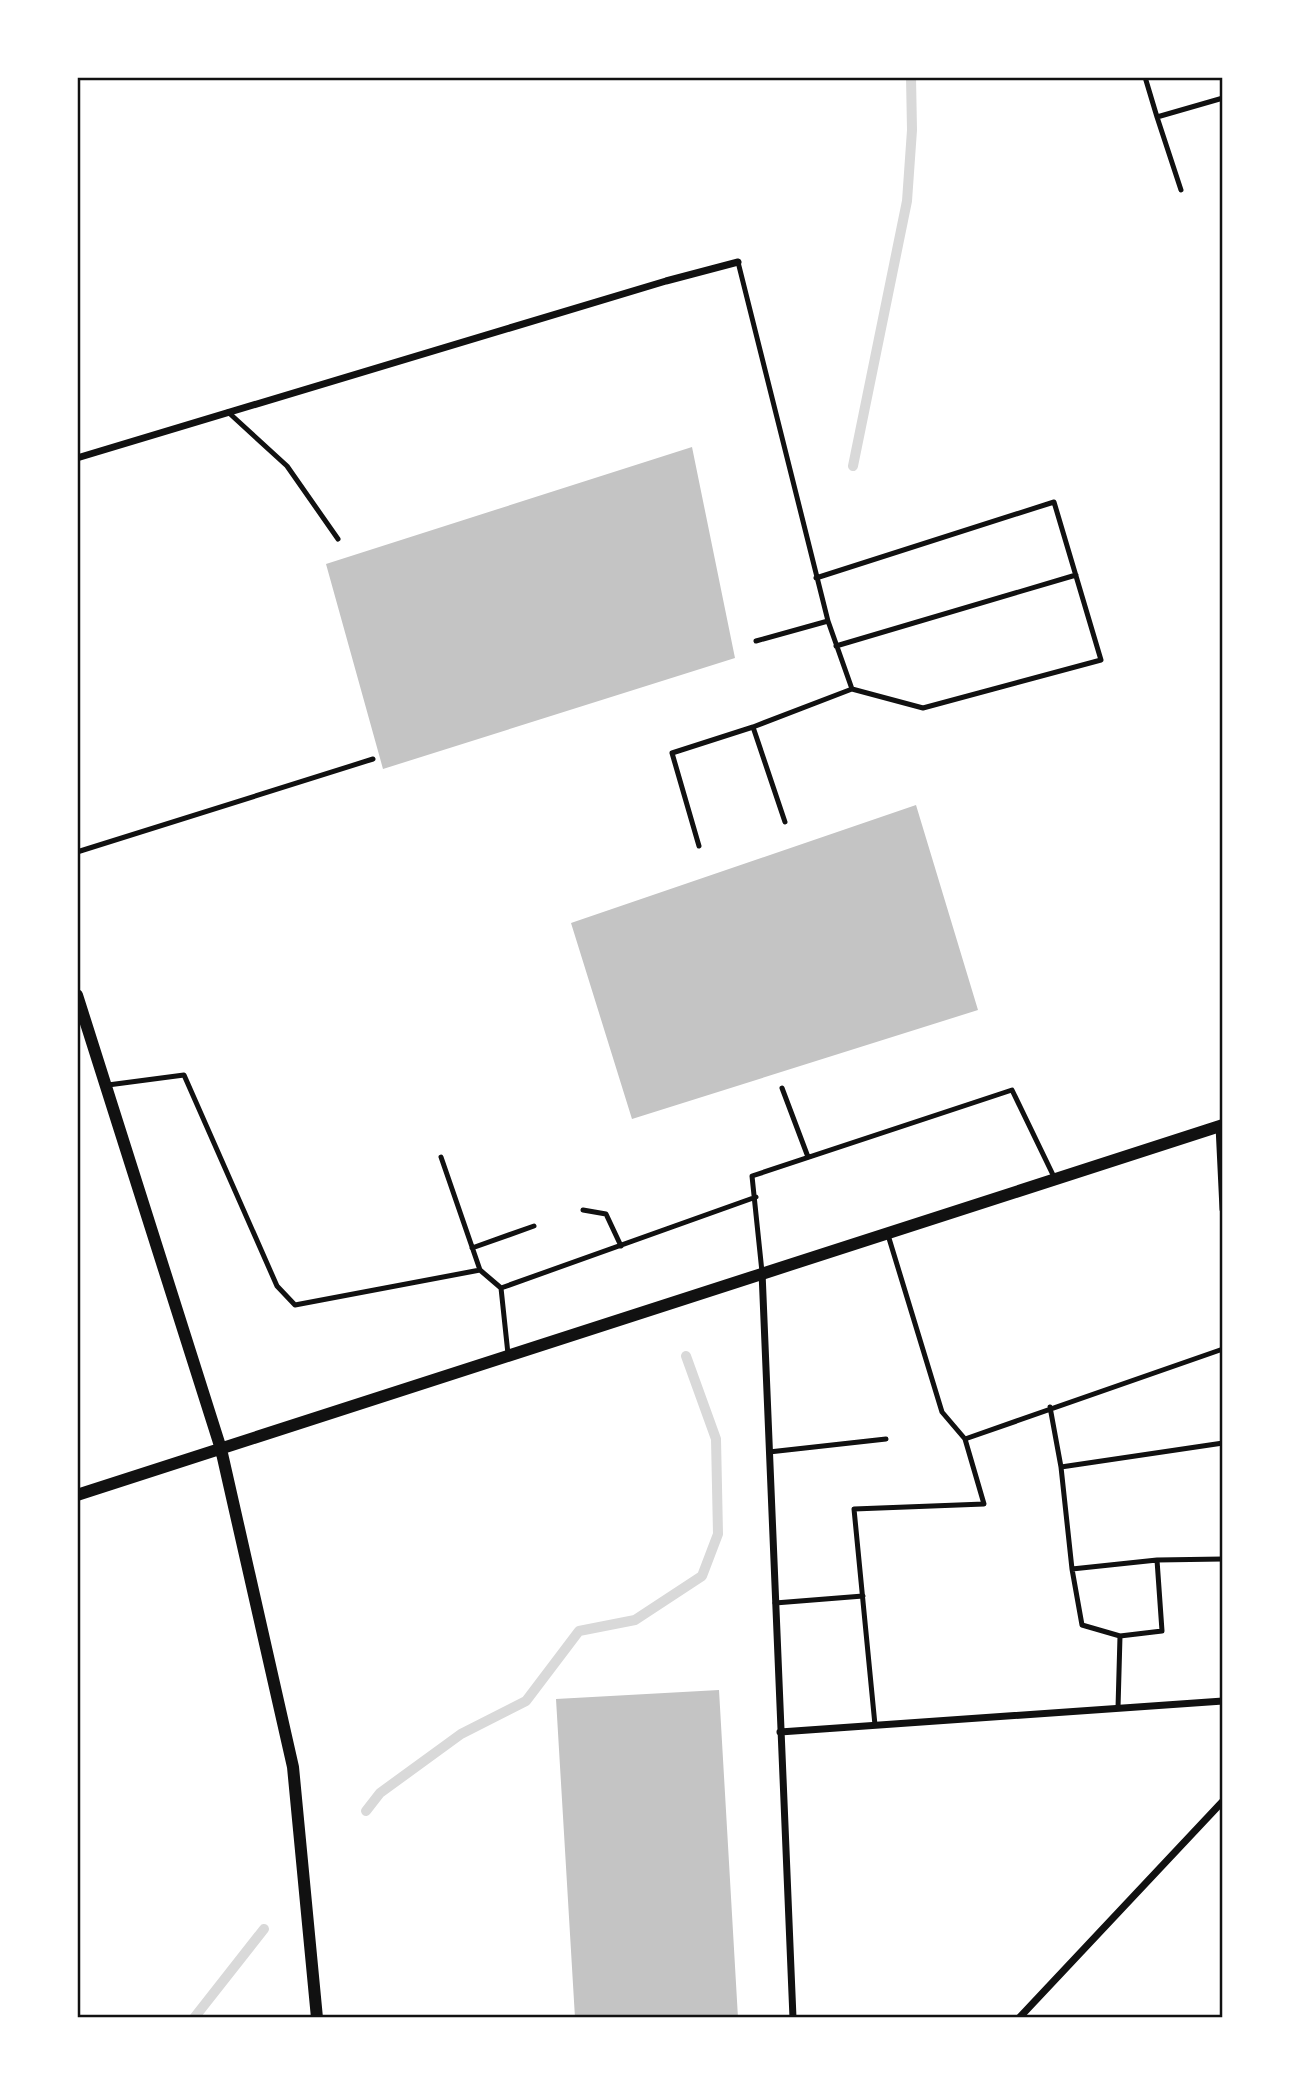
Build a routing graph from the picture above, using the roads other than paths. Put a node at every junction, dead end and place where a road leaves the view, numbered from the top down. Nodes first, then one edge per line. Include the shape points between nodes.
1 (1145, 77) edge
2 (1223, 98) edge
3 (1157, 117) junction
4 (1181, 190) dead end
5 (738, 262) joint
6 (228, 412) junction
7 (77, 458) edge
8 (338, 539) dead end
9 (1076, 575) junction
10 (816, 578) junction
11 (828, 621) junction
12 (757, 641) dead end
13 (836, 646) junction
14 (852, 689) junction
15 (753, 727) junction
16 (373, 759) dead end
17 (785, 822) dead end
18 (699, 846) dead end
19 (77, 852) edge
20 (77, 995) edge
21 (106, 1086) junction
22 (782, 1088) dead end
23 (1221, 1126) edge
24 (441, 1157) dead end
25 (808, 1157) junction
26 (1055, 1179) junction
27 (756, 1197) junction
28 (583, 1209) dead end
29 (1223, 1209) edge
30 (534, 1226) dead end
31 (887, 1232) junction
32 (621, 1246) junction
33 (472, 1248) junction
34 (480, 1270) junction
35 (762, 1272) junction
36 (501, 1288) junction
37 (1223, 1349) edge
38 (508, 1355) junction
39 (1050, 1407) junction
40 (886, 1439) dead end
41 (965, 1439) junction
42 (1223, 1443) edge
43 (221, 1449) junction
44 (769, 1452) junction
45 (1061, 1467) junction
46 (77, 1494) edge
47 (1223, 1559) edge
48 (1157, 1560) junction
49 (1072, 1569) junction
50 (863, 1596) junction
51 (775, 1603) junction
52 (1120, 1636) junction
53 (1223, 1701) edge
54 (1118, 1708) junction
55 (875, 1725) junction
56 (780, 1732) junction
57 (1223, 1801) edge
58 (317, 2018) edge
59 (793, 2018) edge
60 (1019, 2018) edge

1 - 3 lane
2 - 3 lane
3 - 4 lane
5 - 6 street
5 - 10 lane
6 - 7 street
6 - 8 lane via 287,466
9 - 10 lane via 1054,502
9 - 13 lane
9 - 14 lane via 1101,660 923,708
10 - 11 lane
11 - 12 lane
11 - 13 lane
13 - 14 lane
14 - 15 lane
15 - 17 lane
15 - 18 lane via 672,753
16 - 19 lane
20 - 21 street
21 - 34 lane via 184,1075 277,1286 295,1305
21 - 43 street
22 - 25 lane
23 - 26 street
23 - 29 street
24 - 33 lane
25 - 26 lane via 1012,1090
25 - 27 lane via 752,1176
26 - 31 street
27 - 32 lane
27 - 35 lane
28 - 32 lane via 606,1214
30 - 33 lane
31 - 35 street
31 - 41 lane via 942,1412
32 - 36 lane
33 - 34 lane
34 - 36 lane
35 - 38 street
35 - 44 street
36 - 38 lane
37 - 39 lane
38 - 43 street
39 - 41 lane
39 - 45 lane
40 - 44 lane
41 - 50 lane via 984,1504 854,1508
42 - 45 lane
43 - 46 street
43 - 58 street via 293,1766
44 - 51 street
45 - 49 lane
47 - 48 lane
48 - 49 lane
48 - 52 lane via 1161,1631
49 - 52 lane via 1082,1625
50 - 51 lane
50 - 55 lane
51 - 56 street
52 - 54 lane
53 - 54 street
54 - 55 street
55 - 56 street
56 - 59 street
57 - 60 street

